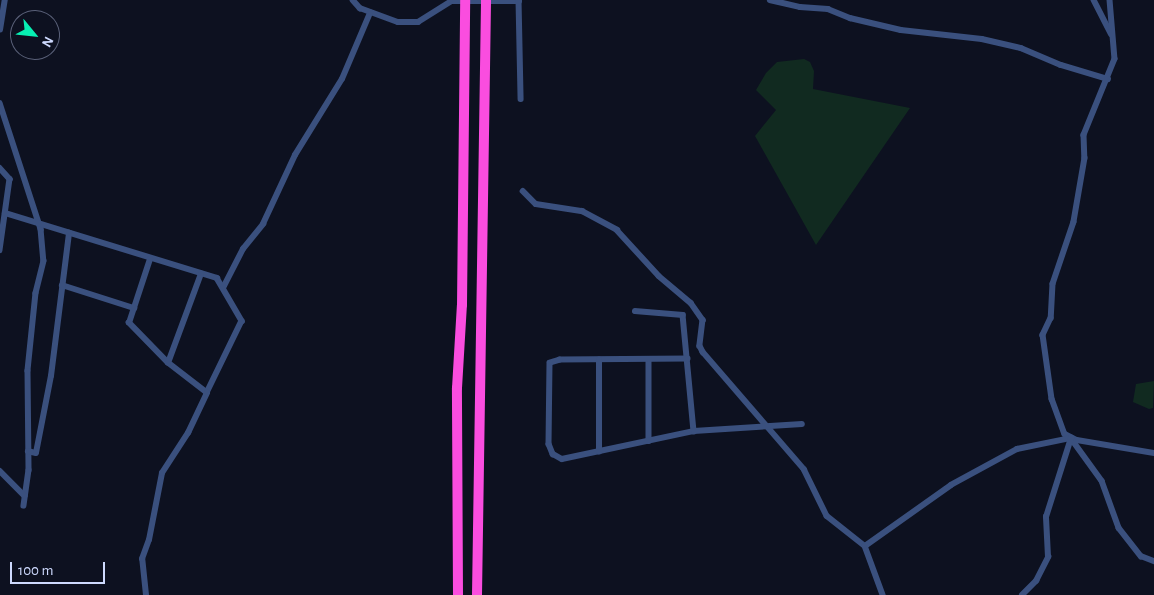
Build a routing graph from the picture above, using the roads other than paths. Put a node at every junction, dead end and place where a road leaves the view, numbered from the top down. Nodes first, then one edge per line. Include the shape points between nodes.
1 (5, 0) edge
2 (353, 0) edge
3 (770, 0) edge
4 (1094, 0) edge
5 (1110, 0) edge
6 (450, 1) edge
7 (465, 1) edge
8 (486, 1) edge
9 (519, 1) edge
10 (370, 13) junction
11 (0, 30) edge
12 (1114, 40) junction
13 (1108, 79) junction
14 (521, 99) dead end
15 (0, 103) edge
16 (0, 168) edge
17 (523, 191) dead end
18 (5, 213) junction
19 (39, 224) junction
20 (69, 233) junction
21 (0, 250) edge
22 (150, 259) junction
23 (201, 274) junction
24 (62, 285) junction
25 (223, 288) junction
26 (134, 308) junction
27 (634, 310) dead end
28 (688, 358) junction
29 (649, 359) junction
30 (599, 360) junction
31 (168, 363) junction
32 (207, 393) junction
33 (802, 424) dead end
34 (765, 427) junction
35 (694, 431) junction
36 (1071, 438) junction
37 (649, 441) junction
38 (28, 451) junction
39 (599, 452) junction
40 (1154, 453) edge
41 (0, 472) edge
42 (26, 496) junction
43 (24, 506) dead end
44 (865, 546) junction
45 (1154, 561) edge
46 (146, 595) edge
47 (458, 595) edge
48 (476, 595) edge
49 (883, 595) edge
50 (1022, 595) edge

1 - 11 street
2 - 10 street
3 - 13 street via 800,8 828,9 850,18 901,30 982,39 1021,48 1061,65
4 - 12 street
5 - 12 street
6 - 7 street
6 - 10 street via 418,22 398,22
7 - 8 street
7 - 47 highway via 462,305 456,388
8 - 9 street
8 - 48 highway
9 - 14 street
10 - 25 street via 342,79 295,155 263,224 243,249
12 - 13 street via 1115,59
13 - 36 street via 1084,135 1085,158 1074,222 1053,284 1051,318 1043,335 1052,399 1062,429
15 - 19 street
16 - 18 street via 10,179
17 - 34 street via 536,204 582,211 617,230 659,276 691,302 703,320 700,346 703,352
18 - 19 street
18 - 21 street
19 - 20 street
19 - 38 street via 44,261 36,293 28,371
20 - 22 street
20 - 24 street
22 - 23 street
22 - 26 street
23 - 25 street via 217,278
23 - 31 street
24 - 26 street
24 - 38 street via 40,436 36,452
25 - 32 street via 242,321
26 - 31 street via 129,323
27 - 28 street via 683,315
28 - 29 street
28 - 35 street
29 - 30 street
29 - 37 street
30 - 39 street
30 - 39 street via 555,361 548,370 549,444 553,454 562,460
31 - 32 street
32 - 46 street via 188,433 162,473 149,540 142,559
33 - 34 street
34 - 35 street
34 - 44 street via 804,469 827,516
35 - 37 street
36 - 40 street
36 - 44 street via 1017,449 951,485
36 - 45 street via 1102,482 1119,528 1141,556
36 - 50 street via 1046,517 1048,556 1036,581
37 - 39 street
38 - 42 street
41 - 42 street
42 - 43 street
44 - 49 street

